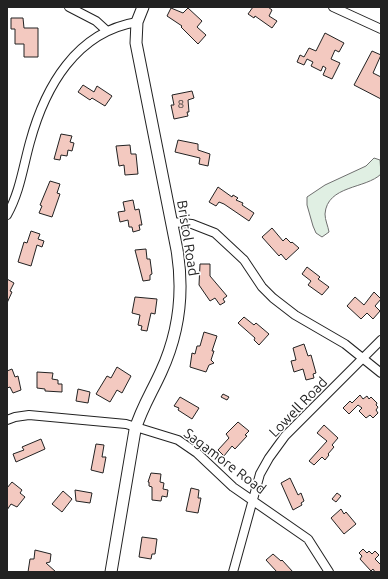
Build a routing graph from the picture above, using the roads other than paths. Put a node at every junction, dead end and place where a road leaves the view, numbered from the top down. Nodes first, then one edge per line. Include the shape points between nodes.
1 (69, 7) edge
2 (143, 7) edge
3 (333, 7) edge
4 (137, 22) junction
5 (381, 29) edge
6 (107, 31) junction
7 (7, 215) edge
8 (172, 222) junction
9 (381, 340) edge
10 (364, 358) junction
11 (381, 372) edge
12 (7, 420) edge
13 (136, 426) junction
14 (252, 499) junction
15 (111, 572) edge
16 (233, 572) edge
17 (329, 572) edge

1 - 6 street via 96,21
2 - 4 street
3 - 5 street
4 - 6 street
4 - 8 street, Bristol Road via 137,50
6 - 7 street via 77,51 53,87 33,130 19,188
8 - 10 street via 192,224 215,233 244,260 272,298
8 - 13 street, Bristol Road via 180,277 178,320 167,358
9 - 10 street, Lowell Road
10 - 11 street
10 - 14 street, Lowell Road via 285,436 260,474
12 - 13 street, Sagamore Road via 34,415
13 - 14 street, Sagamore Road via 188,445 229,484
13 - 15 street, Bristol Road
14 - 16 street, Lowell Road
14 - 17 street, Sagamore Road via 308,539

